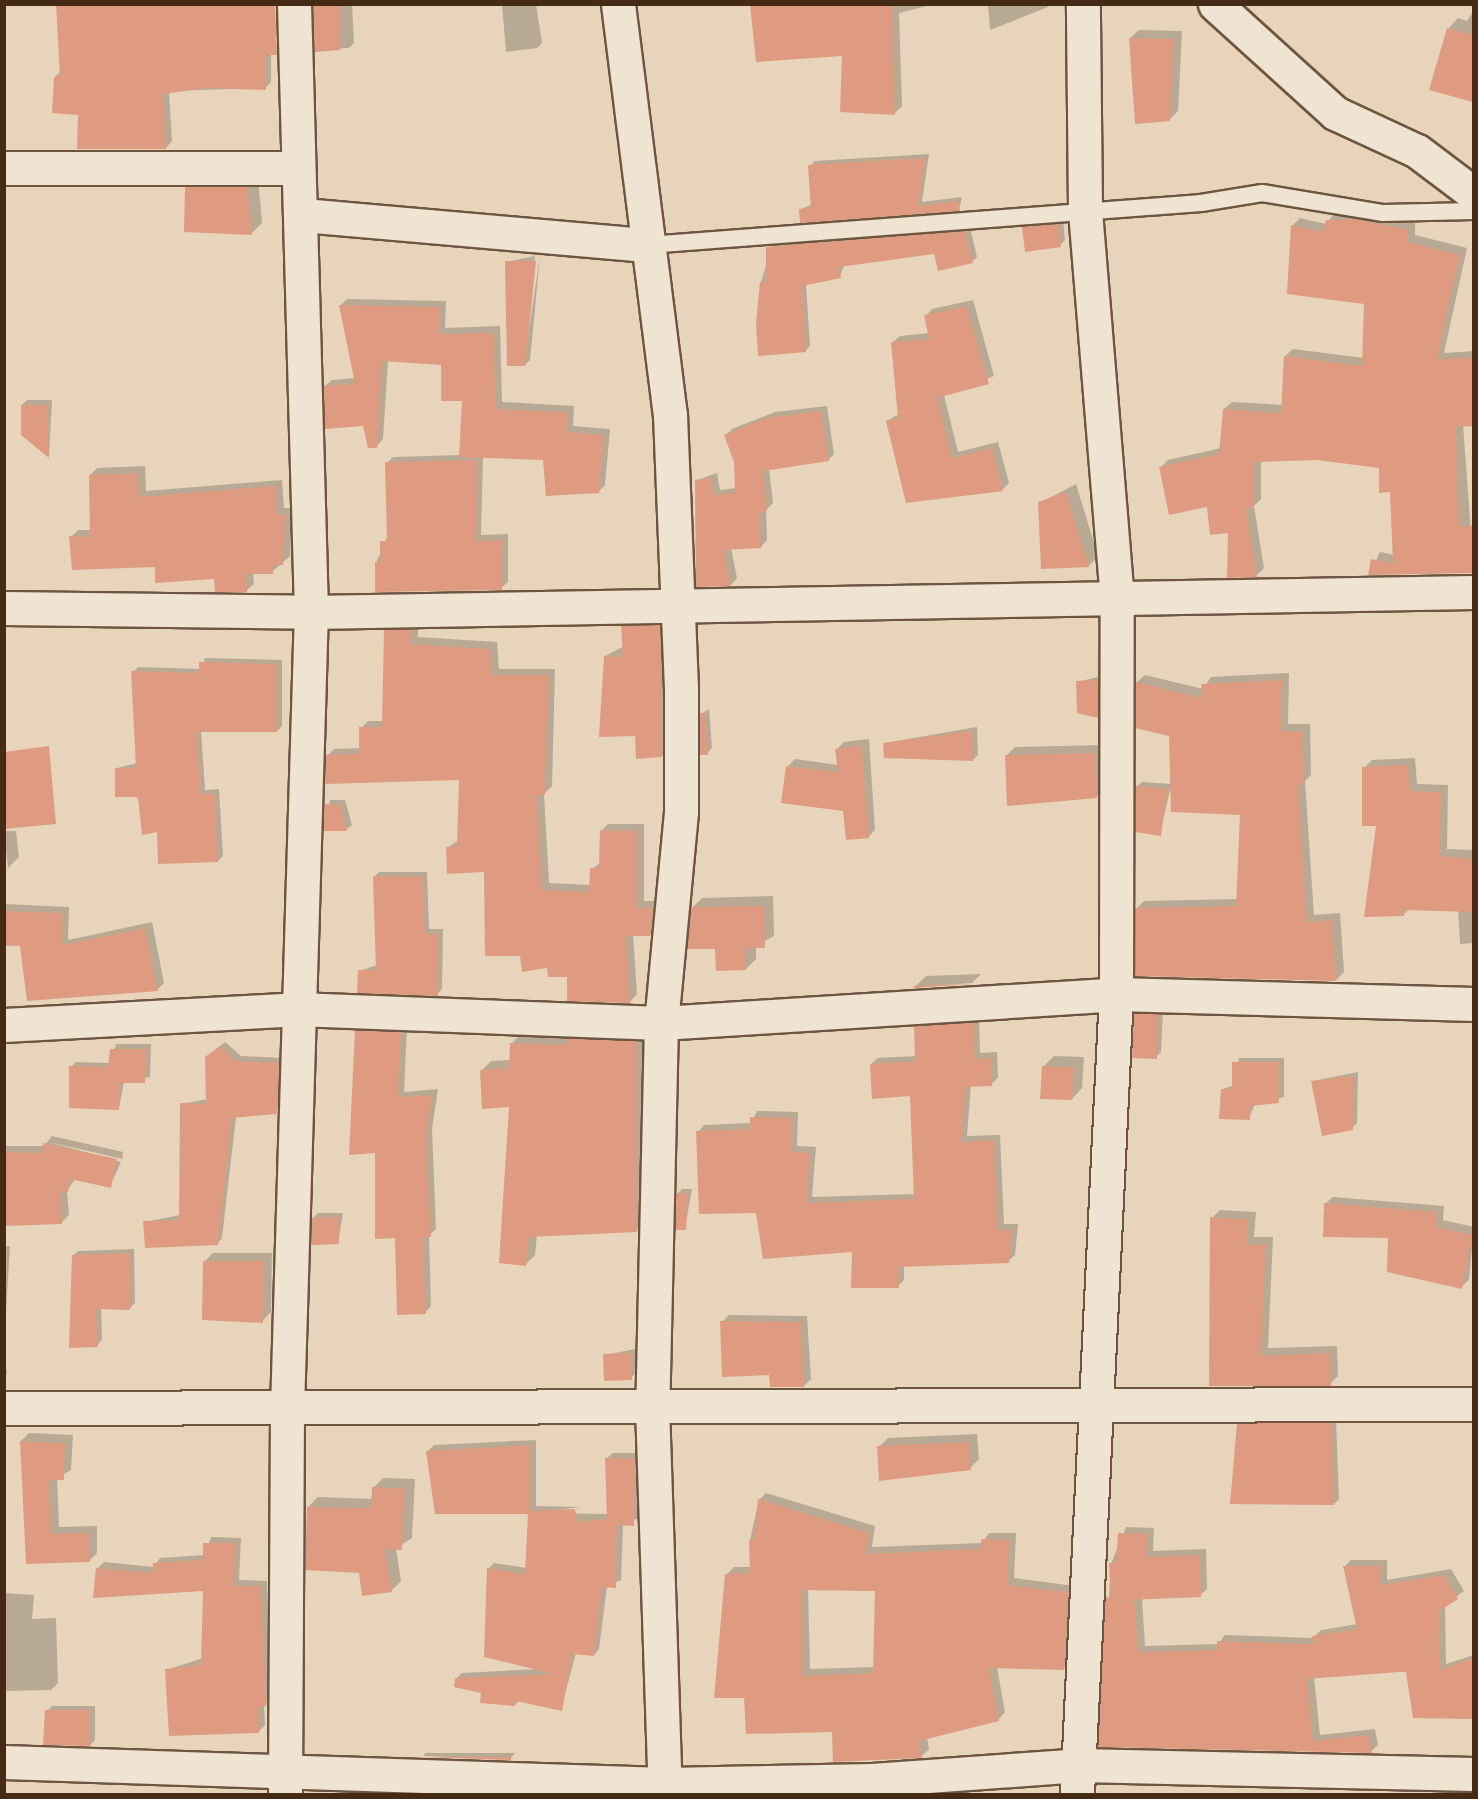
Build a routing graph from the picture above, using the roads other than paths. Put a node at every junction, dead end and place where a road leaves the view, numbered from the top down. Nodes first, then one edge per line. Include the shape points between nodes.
1 (294, 4) edge
2 (618, 4) edge
3 (1083, 4) edge
4 (1215, 4) edge
5 (4, 168) edge
6 (298, 168) junction
7 (1473, 194) edge
8 (1085, 208) junction
9 (1473, 211) edge
10 (302, 215) junction
11 (648, 245) junction
12 (1473, 592) edge
13 (1117, 600) junction
14 (677, 606) junction
15 (4, 608) edge
16 (311, 612) junction
17 (1116, 994) junction
18 (1473, 1004) edge
19 (297, 1010) junction
20 (661, 1023) junction
21 (4, 1025) edge
22 (1473, 1404) edge
23 (652, 1406) junction
24 (1096, 1406) junction
25 (4, 1408) edge
26 (287, 1409) junction
27 (4, 1762) edge
28 (1473, 1774) edge
29 (1078, 1780) edge
30 (285, 1785) edge
31 (665, 1789) edge

1 - 6 street
2 - 11 street
3 - 8 street
4 - 7 street via 1335,113 1417,151
5 - 6 street
6 - 10 street
8 - 9 lane via 1201,203 1262,193 1383,213
8 - 11 lane
8 - 13 street
10 - 11 street
10 - 16 street
11 - 14 street via 670,415
12 - 13 street
13 - 14 street
13 - 17 street
14 - 16 street
14 - 20 street via 681,812
15 - 16 street
16 - 19 street
17 - 18 street
17 - 20 street
17 - 24 street
19 - 20 street
19 - 21 street
19 - 26 street
20 - 23 street
22 - 24 street
23 - 24 street
23 - 26 street
23 - 31 street
24 - 29 street
25 - 26 street
26 - 30 street
27 - 30 street
28 - 29 street
29 - 31 street via 872,1780
30 - 31 street

